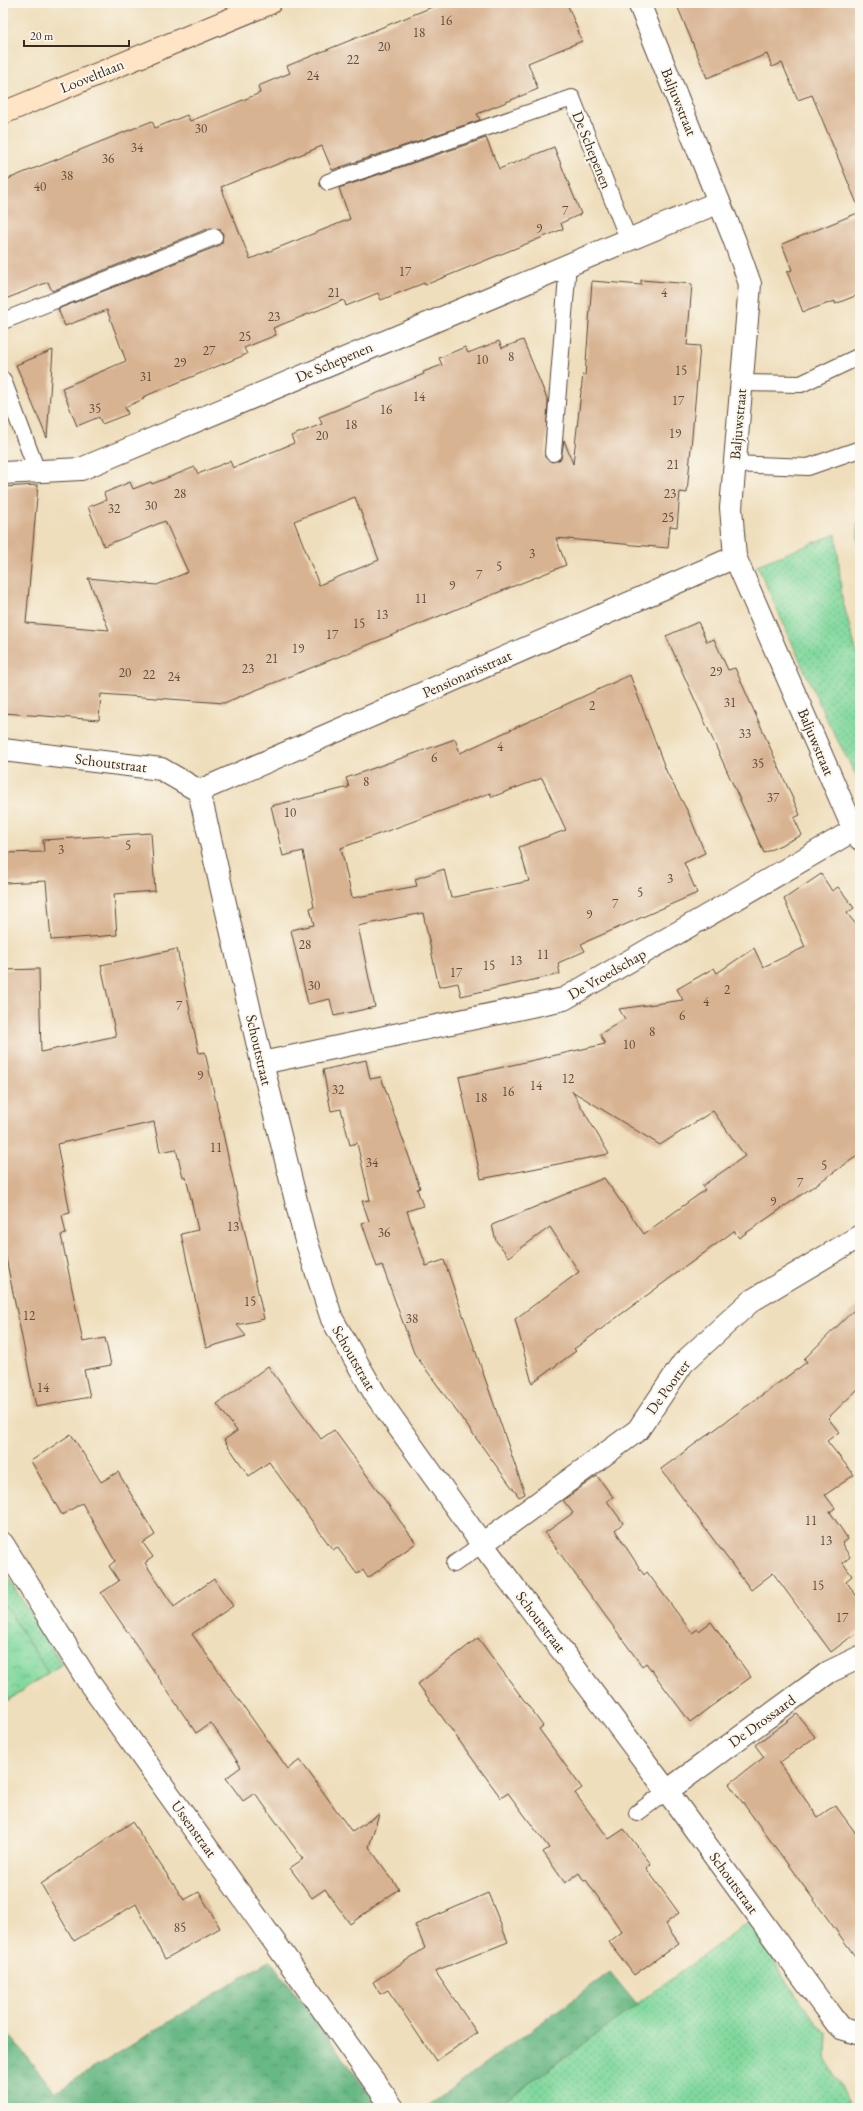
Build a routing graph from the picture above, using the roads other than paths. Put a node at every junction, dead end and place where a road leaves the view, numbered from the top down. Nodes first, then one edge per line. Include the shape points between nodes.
1 (639, 3) edge
2 (266, 4) edge
3 (3, 113) edge
4 (328, 182) dead end
5 (719, 202) junction
6 (214, 237) dead end
7 (629, 241) junction
8 (568, 264) junction
9 (3, 321) edge
10 (860, 356) edge
11 (3, 380) edge
12 (742, 383) junction
13 (860, 449) edge
14 (553, 453) dead end
15 (734, 464) junction
16 (37, 471) junction
17 (3, 473) edge
18 (735, 557) junction
19 (3, 750) edge
20 (199, 791) junction
21 (857, 834) edge
22 (262, 1064) junction
23 (860, 1236) edge
24 (3, 1544) edge
25 (482, 1544) junction
26 (454, 1564) dead end
27 (860, 1657) edge
28 (667, 1790) junction
29 (637, 1813) dead end
30 (860, 2034) edge
31 (393, 2108) edge

1 - 5 street, Baljuwstraat
2 - 3 street, Looveltlaan
4 - 7 lane, De Schepenen via 572,98
5 - 7 street, De Schepenen
5 - 12 street, Baljuwstraat via 750,284
6 - 9 lane
7 - 8 street, De Schepenen
8 - 14 lane
8 - 16 street, De Schepenen via 81,468
10 - 12 lane via 802,384
11 - 16 lane
12 - 15 street, Baljuwstraat
13 - 15 lane via 808,468
15 - 18 street, Baljuwstraat via 731,508
16 - 17 street, De Schepenen
18 - 20 street, Pensionarisstraat
18 - 21 street, Baljuwstraat
19 - 20 street, Schoutstraat via 161,769
20 - 22 street, Schoutstraat
21 - 22 street, De Vroedschap via 564,999
22 - 25 street, Schoutstraat via 305,1237 332,1319 375,1394
23 - 25 street, De Poorter via 751,1301 683,1363 638,1430
24 - 31 street, Ussenstraat via 88,1681
25 - 26 lane
25 - 28 street, Schoutstraat
27 - 28 street, De Drossaard via 829,1672
28 - 29 lane
28 - 30 street, Schoutstraat via 840,2028

